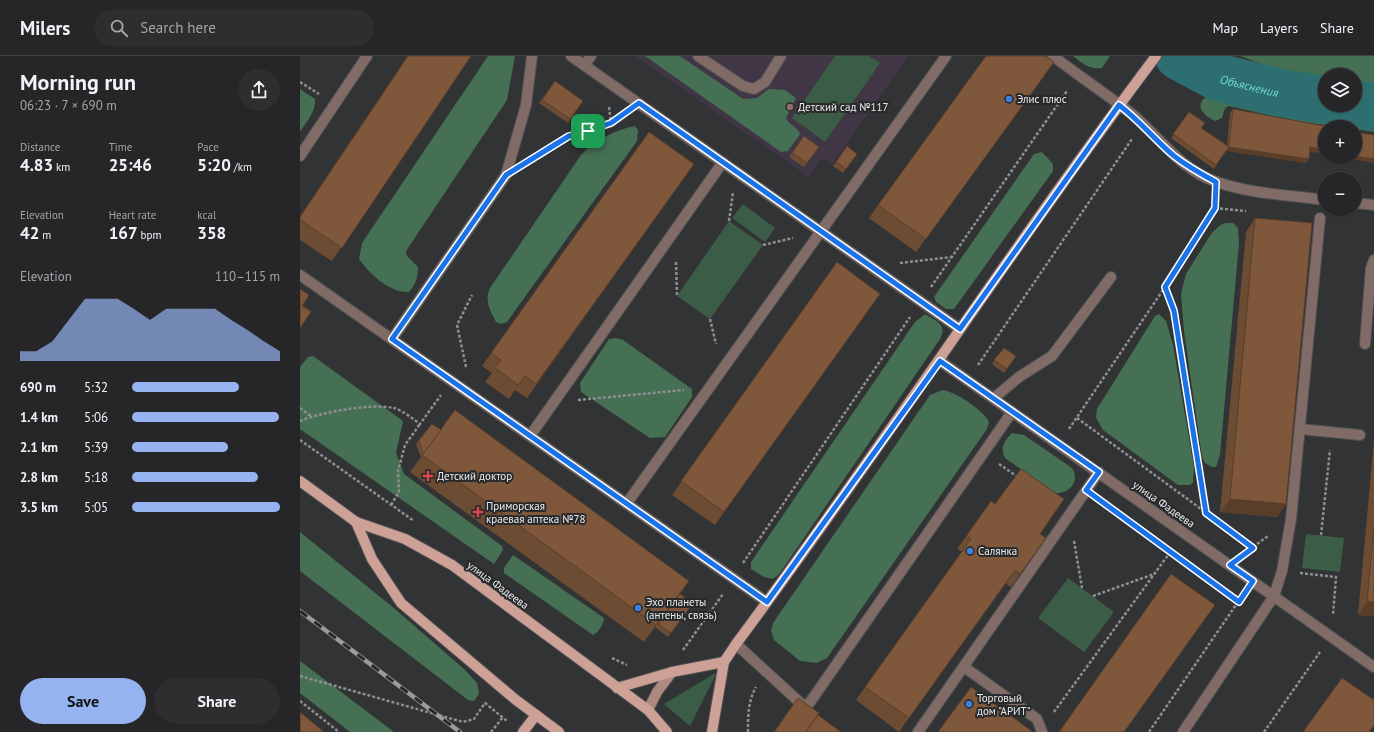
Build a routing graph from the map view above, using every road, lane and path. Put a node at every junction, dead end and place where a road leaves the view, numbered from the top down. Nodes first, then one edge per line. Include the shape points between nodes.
1 (367, 56) edge
2 (532, 56) edge
3 (571, 56) edge
4 (591, 56) edge
5 (698, 56) edge
6 (781, 56) edge
7 (946, 56) edge
8 (1053, 56) edge
9 (1156, 56) edge
10 (584, 65) junction
11 (1078, 75) junction
12 (639, 103) junction
13 (1119, 105) junction
14 (1142, 123) junction
15 (300, 156) edge
16 (722, 162) junction
17 (735, 171) junction
18 (506, 175) junction
19 (1216, 182) junction
20 (1318, 199) edge
21 (1362, 204) edge
22 (1374, 205) edge
23 (1320, 218) dead end
24 (730, 221) dead end
25 (820, 231) junction
26 (952, 257) junction
27 (1374, 260) edge
28 (870, 266) junction
29 (300, 275) edge
30 (1111, 277) dead end
31 (1165, 287) junction
32 (472, 295) dead end
33 (921, 301) junction
34 (960, 329) junction
35 (392, 339) junction
36 (1365, 344) dead end
37 (940, 361) junction
38 (451, 380) junction
39 (968, 380) junction
40 (709, 388) junction
41 (472, 395) junction
42 (994, 398) junction
43 (553, 403) junction
44 (300, 408) edge
45 (1012, 412) junction
46 (312, 416) junction
47 (1077, 418) junction
48 (300, 421) edge
49 (420, 424) junction
50 (1300, 429) junction
51 (1332, 432) junction
52 (1360, 435) dead end
53 (530, 436) junction
54 (1059, 445) junction
55 (984, 453) junction
56 (1099, 472) junction
57 (1020, 479) edge
58 (300, 481) edge
59 (1086, 490) junction
60 (627, 503) junction
61 (391, 504) dead end
62 (1206, 513) junction
63 (1070, 515) junction
64 (1291, 519) junction
65 (356, 522) junction
66 (1321, 536) dead end
67 (1253, 548) junction
68 (1171, 551) junction
69 (1230, 565) junction
70 (1282, 571) junction
71 (1154, 574) junction
72 (734, 577) junction
73 (1253, 581) junction
74 (1082, 588) dead end
75 (1092, 596) dead end
76 (1274, 596) junction
77 (767, 602) junction
78 (1239, 602) junction
79 (1331, 637) junction
80 (691, 641) dead end
81 (736, 644) junction
82 (724, 662) junction
83 (964, 667) junction
84 (1374, 667) edge
85 (672, 672) junction
86 (766, 672) junction
87 (300, 676) edge
88 (617, 688) junction
89 (300, 701) edge
90 (806, 708) junction
91 (648, 710) junction
92 (536, 716) junction
93 (817, 716) edge
94 (1042, 730) edge
95 (339, 732) edge
96 (491, 732) edge
97 (523, 732) edge
98 (559, 732) edge
99 (667, 732) edge
100 (712, 732) edge
101 (748, 732) edge
102 (918, 732) edge
103 (1149, 732) edge
104 (1183, 732) edge
105 (1264, 732) edge

1 - 15 street
2 - 18 street via 526,105
3 - 10 street
4 - 10 street
5 - 6 street via 743,86 754,89 765,82
7 - 25 street
8 - 11 street
9 - 13 main road
10 - 12 street
11 - 13 street
11 - 26 path
12 - 16 street
12 - 18 path via 611,123 569,136
13 - 14 street
13 - 34 main road
14 - 19 street via 1173,155
14 - 39 path
16 - 17 street
16 - 43 street
17 - 24 path
17 - 25 street
18 - 35 street
19 - 20 street via 1247,190
19 - 31 path via 1215,208
21 - 22 street
23 - 50 street
25 - 28 street
25 - 40 street
26 - 28 path
26 - 33 path
27 - 36 street via 1371,268
28 - 33 street
29 - 35 street
30 - 42 street via 1052,356 1019,377
31 - 47 path
31 - 62 path via 1174,311
32 - 41 path via 457,325
33 - 34 street
33 - 72 path
34 - 37 main road
35 - 38 street
37 - 39 street, улица Фадеева
37 - 77 main road
38 - 41 street
38 - 49 path
39 - 42 street, улица Фадеева
40 - 43 path
40 - 60 street
41 - 53 street
42 - 45 street, улица Фадеева
43 - 53 street
44 - 46 path
45 - 54 street, улица Фадеева
45 - 55 street
46 - 48 path
46 - 49 path via 344,410 395,408
47 - 54 path
47 - 62 path
49 - 61 path via 405,445 398,471 399,492
50 - 51 street
50 - 64 street
51 - 52 street
51 - 66 path
53 - 60 street
54 - 56 street, улица Фадеева
55 - 57 path
55 - 90 street
56 - 59 street
56 - 69 street, улица Фадеева
58 - 65 main road, улица Фадеева
59 - 63 street
59 - 68 path
60 - 72 street
62 - 67 path
63 - 74 path
63 - 83 street
64 - 67 path
64 - 70 street
65 - 88 main road, улица Фадеева via 405,539 452,565
65 - 92 main road via 372,559 401,602
67 - 69 path
68 - 71 path
68 - 78 path
69 - 73 street, улица Фадеева
70 - 76 street
70 - 79 path via 1336,577
71 - 75 path
71 - 94 path
72 - 77 street
72 - 80 path
73 - 76 street, улица Фадеева
73 - 78 path
76 - 79 street, улица Фадеева
76 - 104 street
77 - 81 main road
78 - 103 path
79 - 84 street, улица Фадеева
79 - 105 path
81 - 82 main road
81 - 86 street
82 - 85 main road
82 - 100 main road
83 - 94 street via 1037,719
83 - 102 street
85 - 88 main road
85 - 91 main road via 657,692
86 - 90 street
86 - 101 path via 752,694
87 - 96 path via 463,722 474,719 485,703 502,717
88 - 91 main road, улица Фадеева
89 - 95 path
90 - 93 street
91 - 99 main road, улица Фадеева
92 - 97 main road
92 - 98 main road

